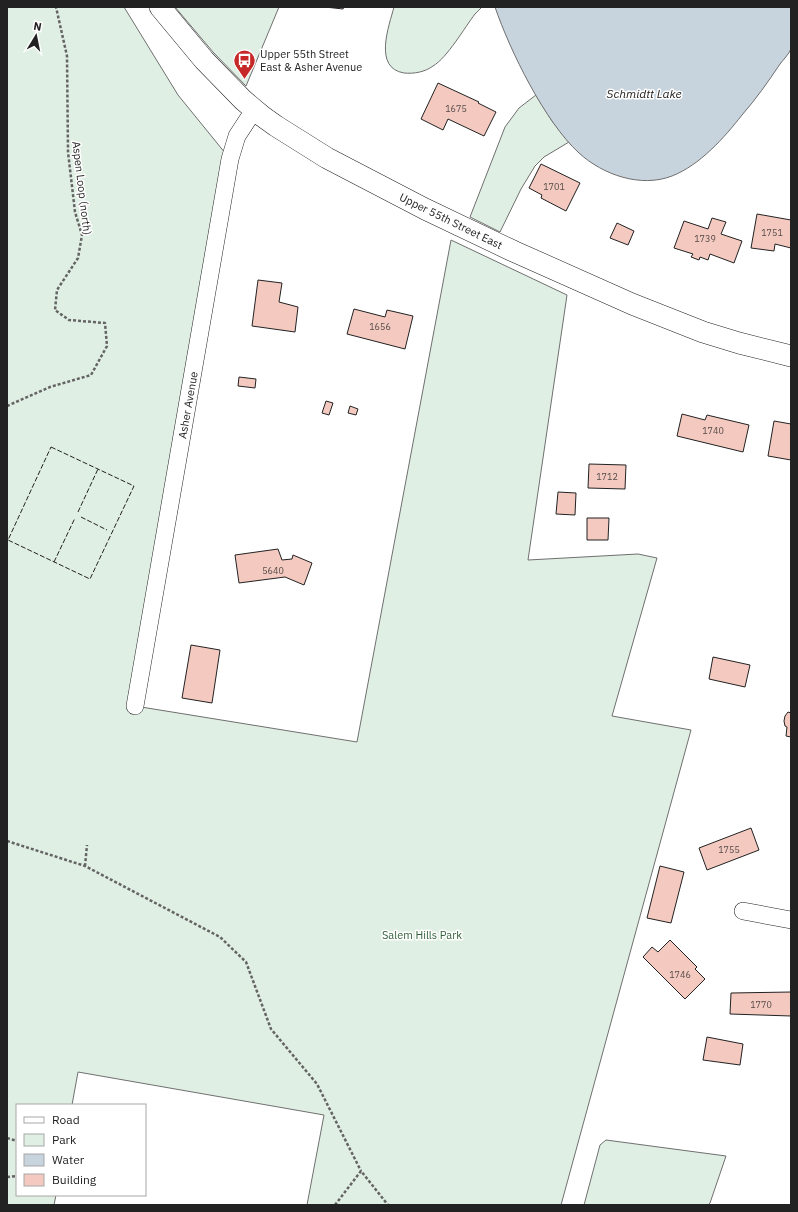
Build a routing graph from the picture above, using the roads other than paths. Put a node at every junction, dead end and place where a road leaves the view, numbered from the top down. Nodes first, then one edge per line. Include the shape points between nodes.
1 (160, 7) edge
2 (254, 110) junction
3 (791, 356) edge
4 (135, 706) dead end
5 (743, 911) dead end
6 (791, 920) edge

1 - 2 street, Upper 55th Street East via 204,60
2 - 3 street, Upper 55th Street East via 327,158 425,210 513,251 679,323 739,343
2 - 4 street, Asher Avenue via 237,136 230,159
5 - 6 street

